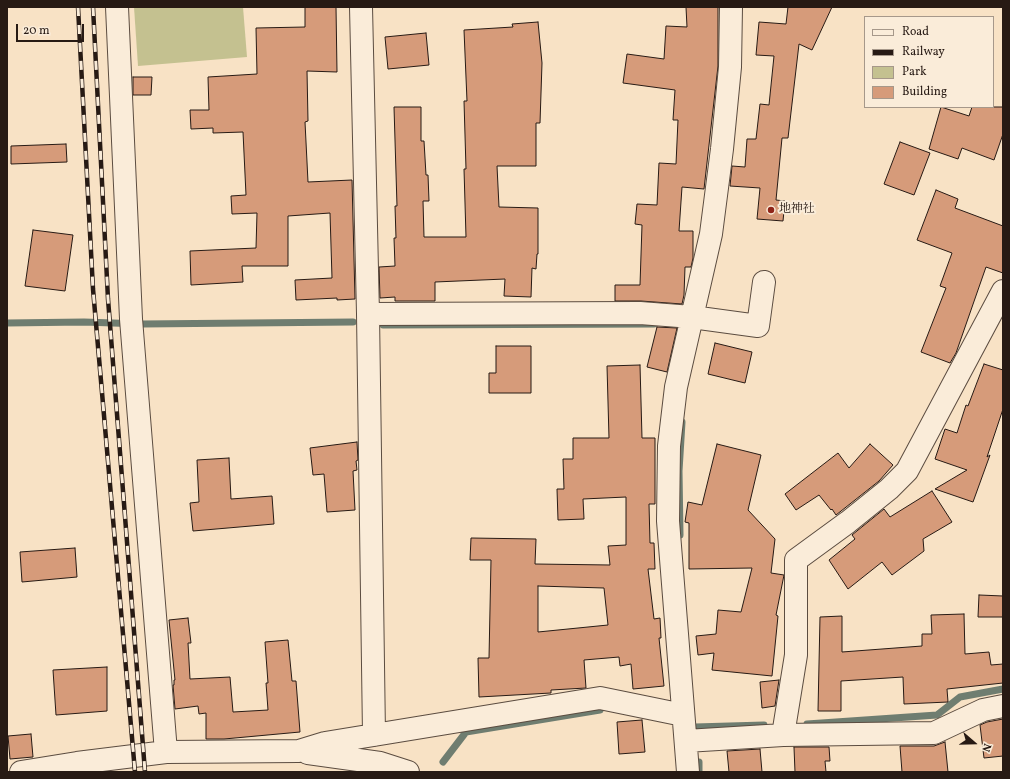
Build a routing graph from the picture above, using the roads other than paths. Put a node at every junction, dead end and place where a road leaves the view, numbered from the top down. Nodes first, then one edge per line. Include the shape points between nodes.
1 (117, 7) edge
2 (361, 7) edge
3 (731, 7) edge
4 (764, 282) dead end
5 (1003, 291) edge
6 (368, 314) junction
7 (692, 317) junction
8 (1003, 706) edge
9 (683, 715) junction
10 (374, 735) junction
11 (783, 735) junction
12 (686, 742) junction
13 (166, 752) junction
14 (299, 752) junction
15 (21, 772) edge
16 (408, 772) edge
17 (688, 772) edge

1 - 13 street via 132,323
2 - 6 street
3 - 7 street via 730,67 722,149 711,234
4 - 7 street via 758,326
5 - 11 street via 907,471 890,489 796,560 796,655
6 - 7 street via 640,313
6 - 10 street
7 - 9 street via 676,387 669,446 668,521
8 - 11 street via 983,710 934,733
9 - 10 street via 600,698
9 - 12 street
10 - 14 street via 325,743
11 - 12 street
12 - 17 street
13 - 14 street
13 - 15 street
14 - 16 street via 380,763

